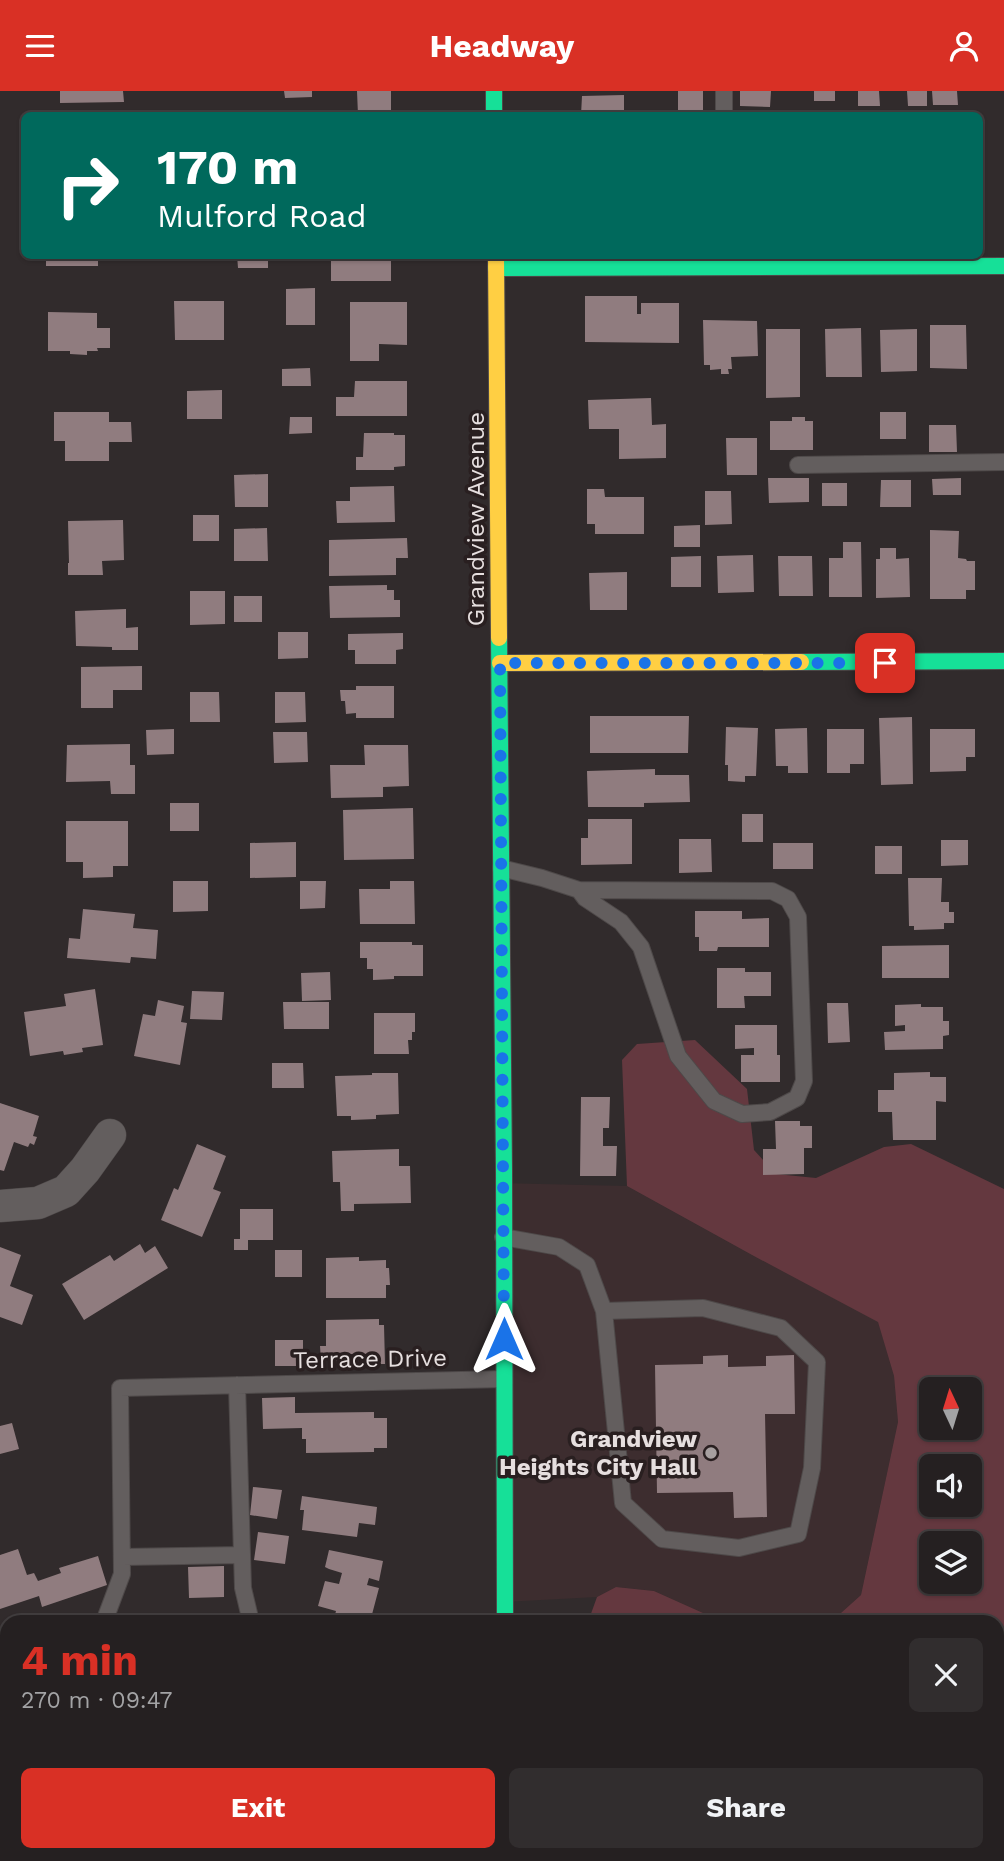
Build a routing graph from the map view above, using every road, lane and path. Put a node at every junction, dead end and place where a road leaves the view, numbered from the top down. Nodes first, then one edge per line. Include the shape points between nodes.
1 (494, 91) edge
2 (724, 91) edge
3 (494, 112) edge
4 (724, 112) edge
5 (725, 261) edge
6 (496, 262) edge
7 (1004, 266) edge
8 (1004, 463) edge
9 (797, 465) dead end
10 (1004, 661) edge
11 (500, 663) junction
12 (501, 868) junction
13 (579, 890) junction
14 (110, 1135) dead end
15 (0, 1206) edge
16 (503, 1237) junction
17 (604, 1311) junction
18 (504, 1379) junction
19 (237, 1385) junction
20 (242, 1555) junction
21 (123, 1557) junction
22 (107, 1615) edge
23 (249, 1615) edge
24 (505, 1615) edge

1 - 3 main road
2 - 4 lane
5 - 6 main road
5 - 7 main road
6 - 11 main road, Grandview Avenue
8 - 9 lane
10 - 11 main road
11 - 12 main road, Grandview Avenue
12 - 13 lane
12 - 16 main road, Grandview Avenue
13 - 13 lane via 772,891 788,899 799,917 804,1081 797,1098 770,1112 742,1114 714,1101 678,1056 641,947 621,922
14 - 15 street via 66,1191 38,1203
16 - 17 lane via 559,1247 587,1265
16 - 18 main road, Grandview Avenue
17 - 17 lane via 623,1503 662,1539 738,1548 797,1534 812,1468 817,1361 781,1328 704,1308
18 - 19 lane, Terrace Drive
18 - 24 main road, Grandview Avenue
19 - 20 lane
19 - 21 lane, Terrace Drive via 120,1388
20 - 21 lane
20 - 23 lane
21 - 22 lane, Terrace Drive via 122,1574

